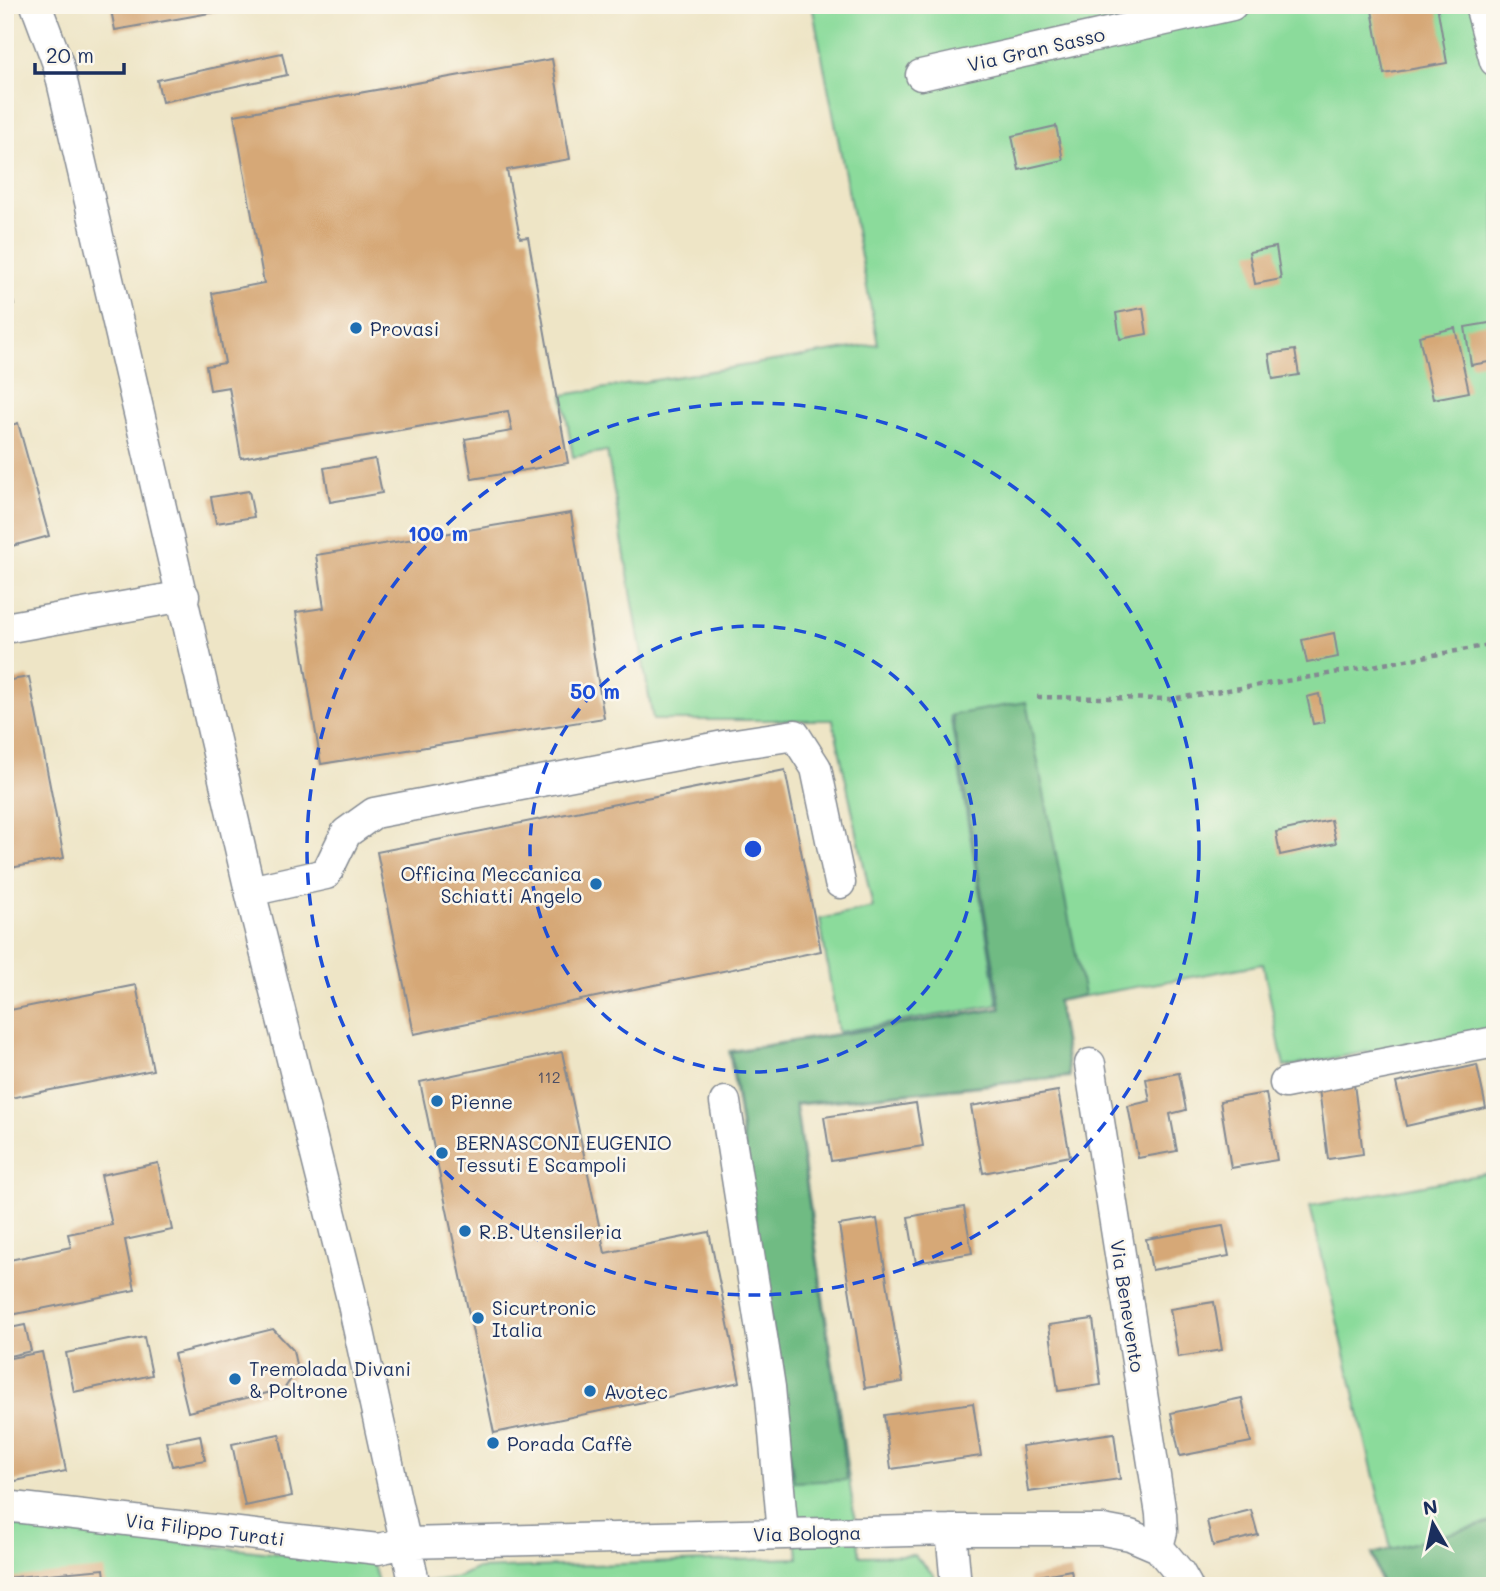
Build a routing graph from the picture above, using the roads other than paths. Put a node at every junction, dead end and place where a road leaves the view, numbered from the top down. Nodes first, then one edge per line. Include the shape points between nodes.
1 (36, 5) edge
2 (1232, 5) edge
3 (1480, 5) edge
4 (1495, 61) edge
5 (921, 75) dead end
6 (184, 596) junction
7 (5, 628) edge
8 (840, 883) dead end
9 (250, 891) junction
10 (1495, 1042) edge
11 (1090, 1064) dead end
12 (1286, 1083) dead end
13 (724, 1102) dead end
14 (5, 1506) edge
15 (951, 1530) junction
16 (783, 1534) junction
17 (1158, 1547) junction
18 (409, 1562) edge
19 (956, 1586) edge
20 (1187, 1586) edge

1 - 6 street via 58,64
2 - 5 street, Via Gran Sasso
3 - 4 street
6 - 7 street
6 - 9 street
8 - 9 street via 816,768 795,735 374,813 346,833 326,874
9 - 18 street via 351,1295
10 - 12 street
11 - 17 street, Via Benevento via 1161,1514
13 - 16 street via 770,1387
14 - 18 street, Via Filippo Turati via 378,1549
15 - 16 street, Via Bologna
15 - 17 street, Via Bologna via 1103,1530
15 - 19 street
16 - 18 street, Via Bologna
17 - 20 street, Via Bologna

